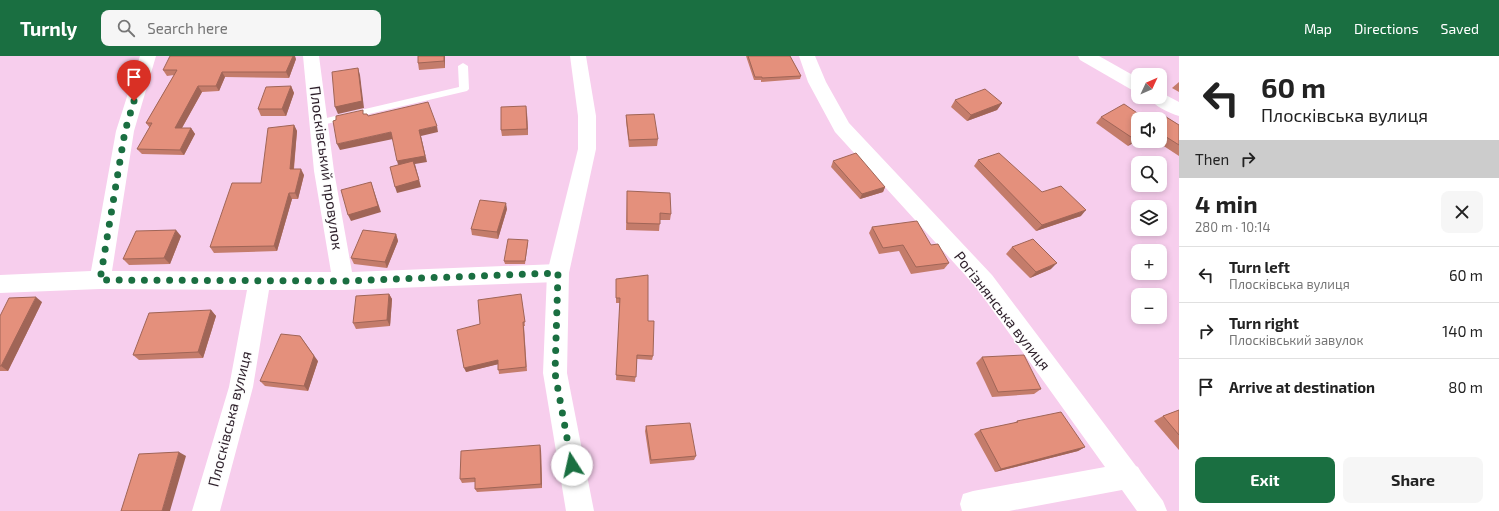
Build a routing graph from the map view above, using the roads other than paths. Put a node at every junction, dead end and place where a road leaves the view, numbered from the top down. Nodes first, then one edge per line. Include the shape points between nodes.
1 (148, 56) edge
2 (310, 56) edge
3 (578, 56) edge
4 (807, 56) edge
5 (1086, 56) edge
6 (463, 66) dead end
7 (1131, 82) edge
8 (1167, 103) edge
9 (1179, 110) edge
10 (318, 123) junction
11 (558, 273) junction
12 (100, 280) junction
13 (260, 280) junction
14 (343, 281) junction
15 (0, 284) edge
16 (1129, 476) junction
17 (973, 504) dead end
18 (206, 511) edge
19 (580, 511) edge
20 (1153, 511) edge

1 - 12 street via 125,131
2 - 10 street, Плосківський провулок
3 - 11 street via 587,116 587,149
4 - 16 street, Рогізнянська вулиця via 817,82 842,126 984,282
5 - 7 street
6 - 10 lane via 464,89
8 - 9 street
10 - 14 street, Плосківський провулок
11 - 14 street
11 - 19 street via 555,373
12 - 13 street
12 - 15 street
13 - 14 street
13 - 18 street, Плосківська вулиця via 241,387
16 - 17 street
16 - 20 street, Рогізнянська вулиця

